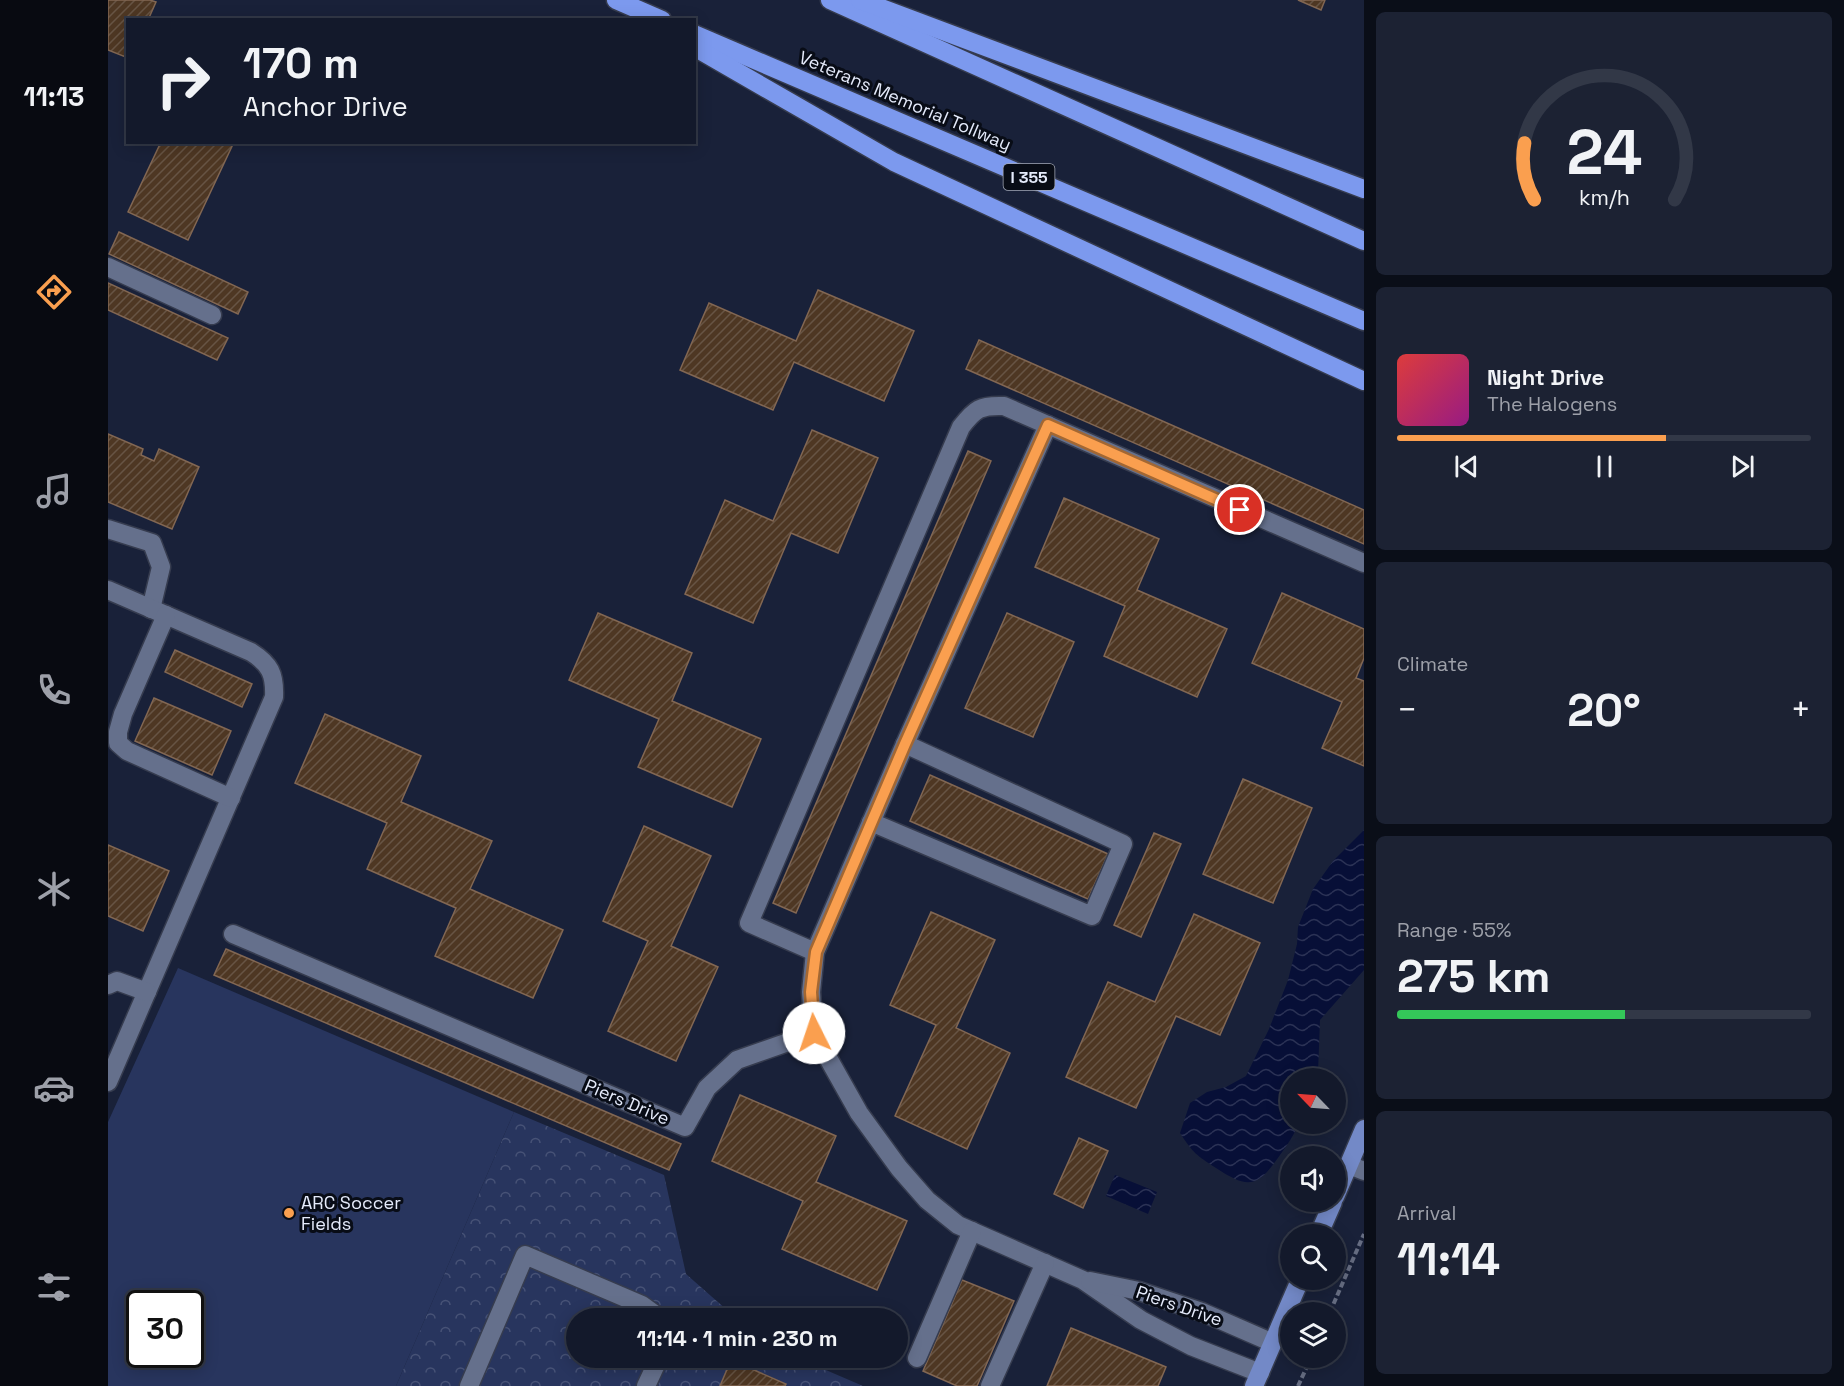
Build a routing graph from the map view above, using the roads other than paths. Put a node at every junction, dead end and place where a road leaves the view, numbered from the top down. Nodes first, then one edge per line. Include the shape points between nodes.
1 (615, 0) edge
2 (830, 0) edge
3 (860, 0) edge
4 (644, 18) edge
5 (657, 18) edge
6 (696, 35) edge
7 (696, 48) edge
8 (1364, 189) edge
9 (1364, 241) edge
10 (108, 267) edge
11 (212, 315) dead end
12 (1364, 321) edge
13 (1364, 381) edge
14 (1048, 425) junction
15 (108, 530) edge
16 (1364, 563) edge
17 (108, 590) edge
18 (159, 612) junction
19 (905, 744) junction
20 (231, 798) junction
21 (871, 822) junction
22 (233, 934) dead end
23 (816, 952) junction
24 (108, 985) edge
25 (147, 992) junction
26 (814, 1033) junction
27 (108, 1082) edge
28 (1364, 1129) edge
29 (1356, 1168) edge
30 (1346, 1182) edge
31 (972, 1231) junction
32 (1045, 1263) junction
33 (1083, 1280) junction
34 (1296, 1290) edge
35 (646, 1308) edge
36 (1273, 1343) junction
37 (917, 1358) dead end
38 (654, 1368) edge
39 (1257, 1380) edge
40 (469, 1386) edge
41 (646, 1386) edge
42 (990, 1386) edge

1 - 4 highway
1 - 5 highway
2 - 9 highway
3 - 8 highway
6 - 12 highway, Veterans Memorial Tollway / I 355
7 - 13 highway via 894,162
10 - 11 street
14 - 16 street
14 - 19 street
14 - 23 street via 1004,406 986,405 973,412 961,427 748,923
15 - 18 street via 152,543 161,567
17 - 18 street
18 - 20 street via 123,714 118,743 128,752
18 - 20 street via 251,652 262,659 275,681 274,697
19 - 21 street
19 - 21 street via 1123,844 1092,916
20 - 25 street
21 - 23 street
22 - 26 street, Piers Drive via 685,1127 707,1088 738,1060
23 - 26 street via 811,992
24 - 25 street via 117,981
25 - 27 street
26 - 31 street, Piers Drive via 859,1113 899,1168 927,1200 958,1225
28 - 29 main road
29 - 30 main road
31 - 32 street, Piers Drive
31 - 37 street
32 - 33 street, Piers Drive
32 - 42 street
33 - 36 street, Piers Drive via 1139,1291 1202,1312
33 - 39 street, Piers Drive via 1141,1320
34 - 36 main road
35 - 40 street via 525,1255
36 - 39 main road
38 - 41 street

